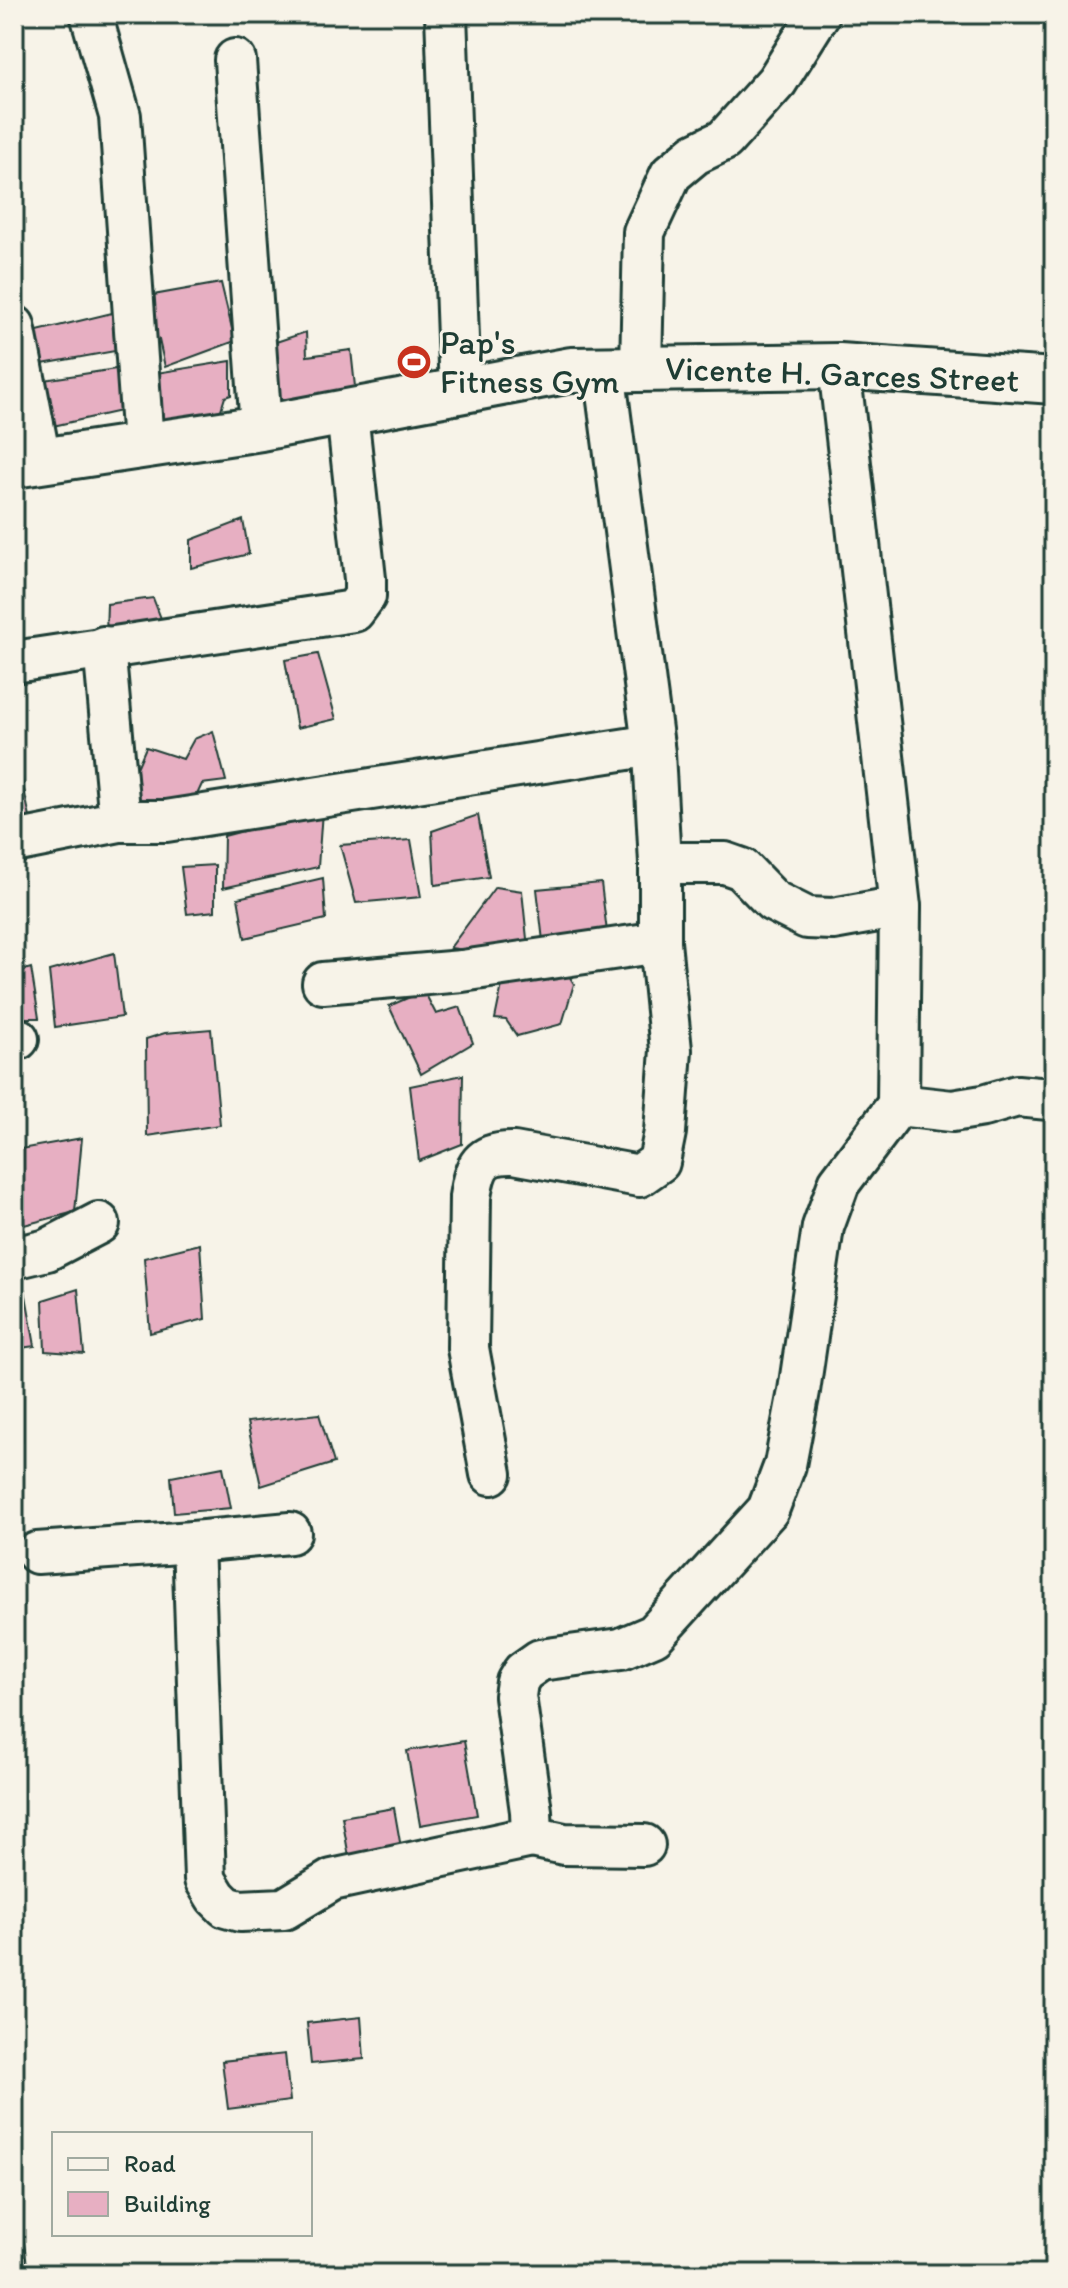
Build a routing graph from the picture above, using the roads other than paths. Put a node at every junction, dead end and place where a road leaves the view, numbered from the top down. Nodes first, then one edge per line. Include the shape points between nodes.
1 (91, 14) edge
2 (446, 14) edge
3 (819, 14) edge
4 (235, 60) dead end
5 (14, 326) edge
6 (839, 366) junction
7 (622, 369) junction
8 (1054, 381) edge
9 (460, 392) junction
10 (347, 413) junction
11 (261, 428) junction
12 (143, 444) junction
13 (27, 462) edge
14 (104, 647) junction
15 (14, 662) edge
16 (653, 745) junction
17 (120, 821) junction
18 (14, 842) edge
19 (660, 863) junction
20 (900, 907) junction
21 (660, 942) junction
22 (323, 983) dead end
23 (1049, 1099) dead end
24 (898, 1105) junction
25 (99, 1223) dead end
26 (14, 1258) edge
27 (491, 1474) dead end
28 (290, 1533) dead end
29 (193, 1542) junction
30 (37, 1553) dead end
31 (532, 1837) junction
32 (644, 1845) dead end

1 - 12 street via 120,116
2 - 9 street
3 - 7 street via 777,81 724,140 671,174 644,232
4 - 11 street
5 - 13 street
6 - 7 street, Vicente H. Garces Street
6 - 8 street, Vicente H. Garces Street
6 - 20 street
7 - 9 street, Vicente H. Garces Street via 571,370
7 - 16 street
9 - 10 street, Vicente H. Garces Street
10 - 11 street, Vicente H. Garces Street
10 - 14 street via 365,579 365,596 354,611
11 - 12 street, Vicente H. Garces Street
12 - 13 street, Vicente H. Garces Street
14 - 15 street
14 - 17 street
16 - 17 street via 166,821
16 - 19 street
17 - 18 street
19 - 20 street via 725,863 742,869 773,901 807,918 833,919
19 - 21 street
20 - 24 street
21 - 22 street via 462,971
21 - 27 street via 671,1050 659,1162 639,1176 496,1153 482,1160 474,1175 468,1348
23 - 24 street via 1017,1096 952,1111
24 - 31 street via 839,1183 823,1227 788,1450 768,1510 654,1635 621,1649 540,1660 517,1682
25 - 26 street via 47,1250
28 - 29 street
29 - 30 street
29 - 31 street via 205,1879 226,1907 284,1909 332,1880
31 - 32 street via 564,1844

